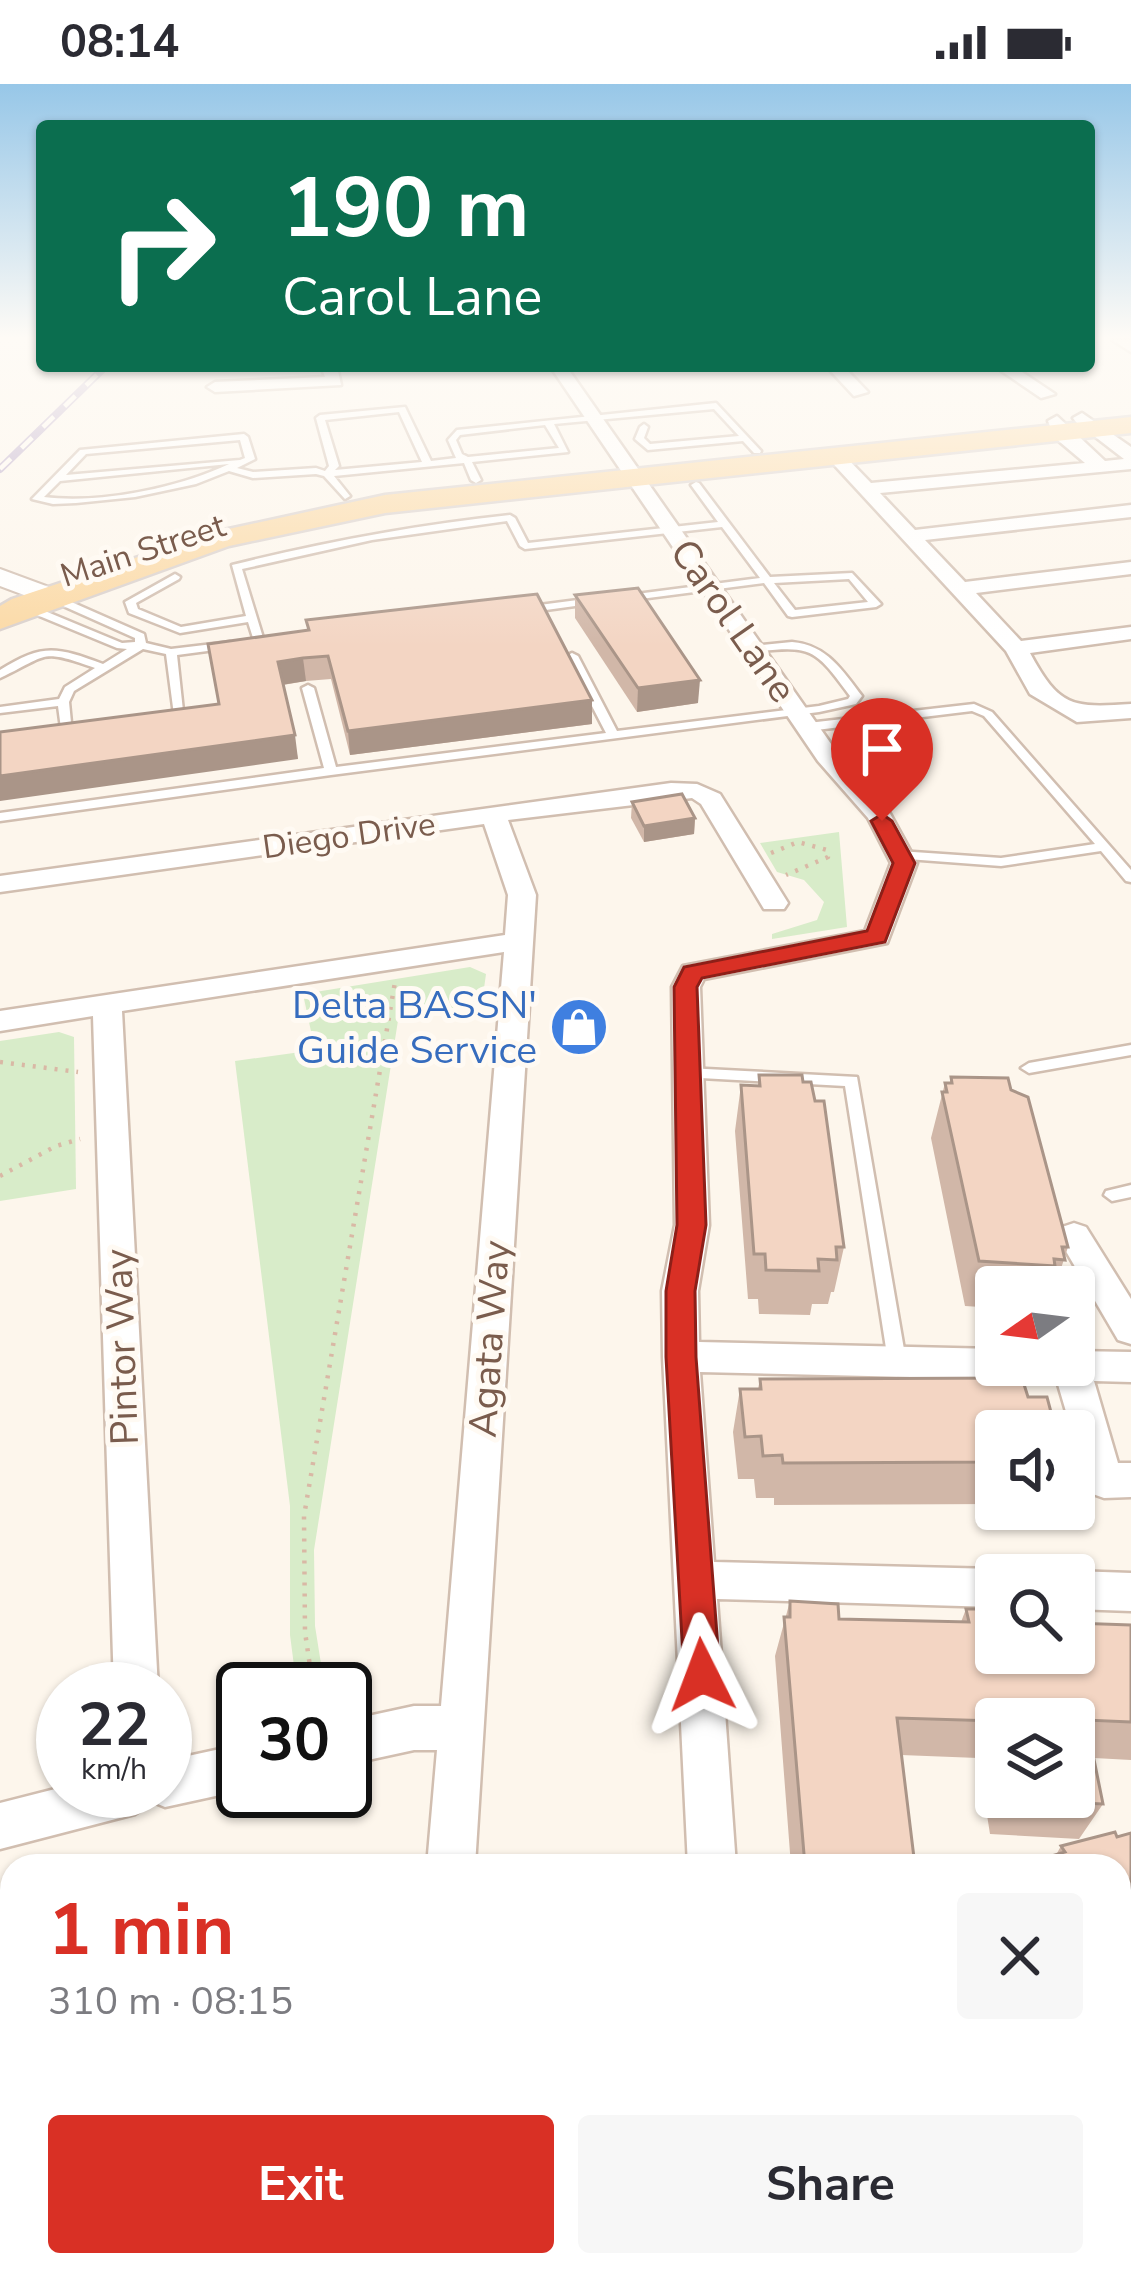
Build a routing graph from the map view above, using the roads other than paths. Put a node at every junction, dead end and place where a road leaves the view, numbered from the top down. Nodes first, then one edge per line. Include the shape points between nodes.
1 (187, 442) edge
2 (245, 442) edge
3 (327, 442) edge
4 (418, 442) edge
5 (453, 442) edge
6 (560, 442) edge
7 (608, 442) edge
8 (643, 442) edge
9 (750, 442) edge
10 (785, 442) edge
11 (925, 442) edge
12 (1084, 442) edge
13 (1104, 442) edge
14 (752, 445) junction
15 (835, 457) junction
16 (250, 459) junction
17 (1131, 460) edge
18 (428, 464) junction
19 (1098, 464) junction
20 (228, 468) junction
21 (472, 470) junction
22 (628, 471) junction
23 (58, 478) junction
24 (336, 485) junction
25 (696, 485) dead end
26 (865, 489) junction
27 (1131, 511) edge
28 (724, 524) junction
29 (669, 530) junction
30 (910, 536) junction
31 (1131, 568) edge
32 (0, 577) edge
33 (175, 577) dead end
34 (766, 580) junction
35 (710, 586) junction
36 (960, 589) junction
37 (30, 606) edge
38 (505, 613) edge
39 (252, 618) junction
40 (1131, 633) edge
41 (275, 639) edge
42 (259, 641) junction
43 (0, 643) edge
44 (141, 645) junction
45 (1016, 648) junction
46 (753, 649) junction
47 (172, 652) junction
48 (572, 656) edge
49 (104, 668) junction
50 (0, 675) edge
51 (308, 688) dead end
52 (63, 702) junction
53 (0, 710) edge
54 (1131, 711) edge
55 (801, 718) junction
56 (142, 723) edge
57 (85, 730) edge
58 (66, 733) junction
59 (612, 733) junction
60 (44, 736) edge
61 (331, 771) junction
62 (494, 816) junction
63 (0, 817) edge
64 (1103, 847) junction
65 (899, 854) junction
66 (1131, 878) edge
67 (0, 884) edge
68 (774, 903) dead end
69 (520, 944) junction
70 (107, 1005) junction
71 (0, 1021) edge
72 (1131, 1050) edge
73 (1029, 1068) dead end
74 (687, 1073) junction
75 (1074, 1236) dead end
76 (1131, 1330) edge
77 (681, 1357) junction
78 (897, 1360) junction
79 (975, 1363) edge
80 (1095, 1366) edge
81 (1131, 1367) edge
82 (1077, 1386) edge
83 (1131, 1480) edge
84 (697, 1580) junction
85 (975, 1587) edge
86 (1095, 1591) edge
87 (1131, 1592) edge
88 (135, 1662) edge
89 (460, 1728) junction
90 (372, 1738) edge
91 (36, 1817) edge
92 (0, 1826) edge
93 (452, 1854) edge
94 (711, 1854) edge

1 - 23 lane via 83,452
2 - 16 lane
3 - 24 lane
4 - 18 lane
5 - 21 lane
6 - 21 lane via 565,450
7 - 22 street, Carol Lane
8 - 14 lane
9 - 14 lane
10 - 14 main road, Main Street
11 - 15 main road, Main Street
12 - 19 street
13 - 17 street
14 - 22 main road, Main Street
15 - 22 main road, Main Street
15 - 26 street
16 - 20 lane
16 - 23 lane
17 - 19 street
18 - 21 lane
18 - 24 lane
19 - 26 street
20 - 23 lane via 161,490 37,499
20 - 24 lane
21 - 22 main road, Main Street
21 - 24 main road, Main Street
22 - 29 street, Carol Lane
22 - 37 main road, Main Street via 314,517 165,556
24 - 37 main road, Main Street via 148,545
25 - 28 lane
26 - 30 street
27 - 30 street
28 - 29 lane
28 - 34 lane
29 - 35 street, Carol Lane
29 - 39 lane via 525,547 510,518 325,544 236,567
30 - 36 street
31 - 36 street
32 - 37 street
33 - 39 lane via 140,593 130,602 134,611 180,630
34 - 34 lane via 852,576 876,604 792,614
34 - 35 lane
35 - 38 lane
35 - 46 street, Carol Lane
36 - 45 street
37 - 43 main road
37 - 44 lane via 121,646
37 - 44 lane via 140,636
39 - 42 lane
40 - 45 street
41 - 42 lane
42 - 47 lane
44 - 47 lane
44 - 49 lane
45 - 54 street via 1038,689 1063,708 1094,716
46 - 55 street, Carol Lane
46 - 55 lane via 810,645 856,696
47 - 56 lane via 180,718
48 - 59 lane
49 - 50 lane via 50,649
49 - 52 lane via 69,689
51 - 61 lane
52 - 53 lane
52 - 58 lane
55 - 59 lane
55 - 64 lane via 974,707
55 - 65 street, Carol Lane via 879,815
57 - 58 lane
58 - 60 lane
59 - 61 lane
61 - 63 lane
62 - 67 street, Diego Drive
62 - 68 street, Diego Drive via 698,791 721,811
62 - 69 street, Agata Way via 521,896
64 - 65 lane via 1001,862
64 - 66 lane
65 - 74 street via 904,863 877,937 693,973 686,987
69 - 70 street
69 - 89 street, Agata Way
70 - 71 street
70 - 88 street, Pintor Way
72 - 73 lane
74 - 77 street via 692,1225 680,1291
74 - 78 lane via 852,1081
75 - 76 street
77 - 78 street
77 - 84 street
78 - 79 street
80 - 81 street
82 - 83 street via 1104,1480
84 - 85 street
84 - 94 street
86 - 87 street
89 - 90 street
89 - 93 street, Agata Way
91 - 92 street

